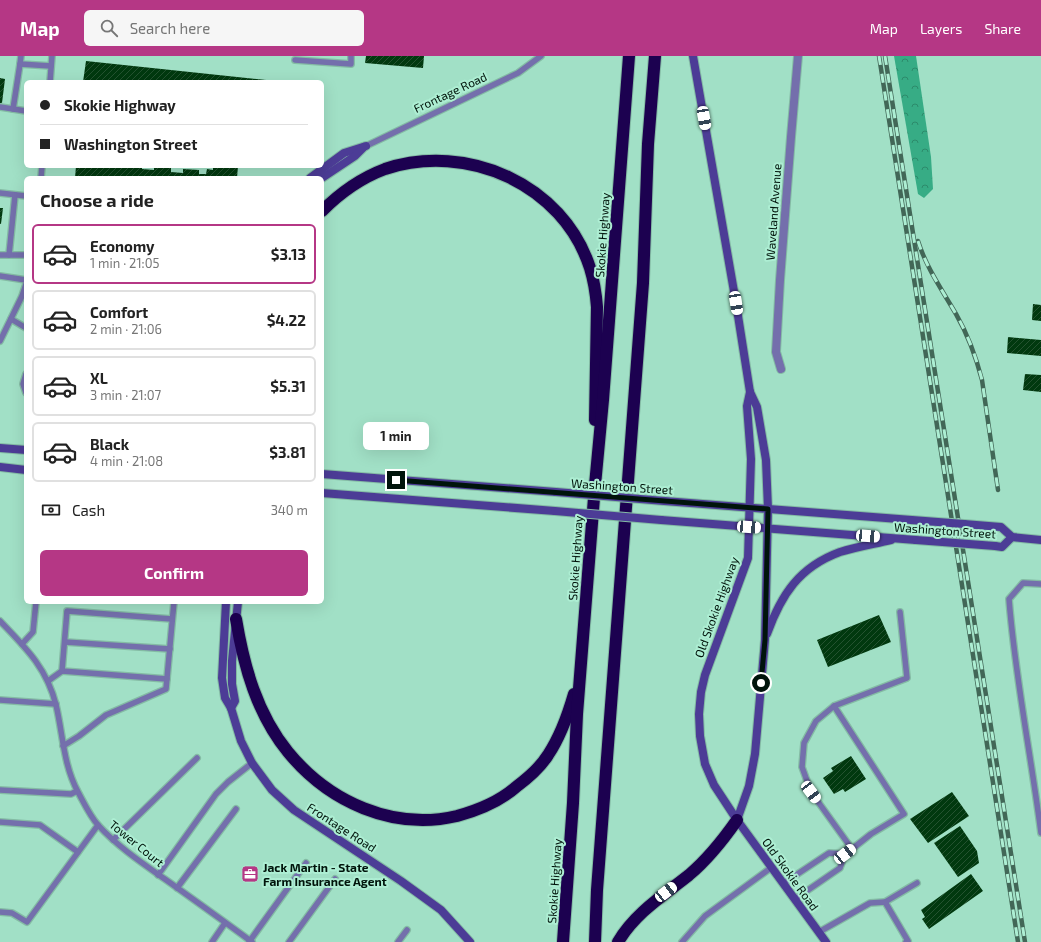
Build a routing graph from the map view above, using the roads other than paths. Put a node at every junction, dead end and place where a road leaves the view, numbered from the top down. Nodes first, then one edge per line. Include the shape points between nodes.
1 (21, 56) edge
2 (52, 56) edge
3 (351, 56) edge
4 (541, 56) edge
5 (629, 56) edge
6 (655, 56) edge
7 (693, 56) edge
8 (798, 56) edge
9 (295, 60) dead end
10 (20, 64) junction
11 (51, 66) junction
12 (50, 80) edge
13 (0, 107) edge
14 (13, 109) junction
15 (24, 111) edge
16 (366, 146) junction
17 (324, 168) edge
18 (324, 168) edge
19 (313, 176) edge
20 (324, 177) edge
21 (0, 193) edge
22 (15, 195) junction
23 (24, 196) edge
24 (324, 209) edge
25 (0, 255) edge
26 (9, 255) junction
27 (24, 255) edge
28 (0, 276) edge
29 (24, 280) edge
30 (24, 290) edge
31 (11, 319) junction
32 (24, 327) edge
33 (0, 342) edge
34 (780, 369) dead end
35 (750, 392) junction
36 (0, 448) edge
37 (24, 450) edge
38 (0, 468) edge
39 (24, 470) edge
40 (324, 474) edge
41 (595, 485) junction
42 (324, 493) edge
43 (750, 508) junction
44 (768, 509) junction
45 (749, 527) junction
46 (768, 528) junction
47 (1012, 537) junction
48 (897, 538) junction
49 (1041, 540) edge
50 (1041, 584) edge
51 (36, 604) edge
52 (174, 604) edge
53 (226, 604) edge
54 (238, 604) edge
55 (900, 612) dead end
56 (236, 619) junction
57 (0, 620) edge
58 (172, 620) junction
59 (765, 640) junction
60 (65, 642) junction
61 (22, 644) junction
62 (583, 648) junction
63 (170, 649) junction
64 (62, 671) junction
65 (167, 679) junction
66 (48, 681) junction
67 (0, 700) edge
68 (56, 704) junction
69 (834, 706) junction
70 (231, 708) junction
71 (63, 746) junction
72 (197, 758) dead end
73 (252, 763) junction
74 (0, 790) edge
75 (77, 791) junction
76 (236, 810) dead end
77 (737, 820) junction
78 (0, 822) edge
79 (98, 825) junction
80 (1041, 833) edge
81 (113, 840) junction
82 (852, 848) junction
83 (78, 852) junction
84 (845, 854) junction
85 (306, 863) dead end
86 (772, 867) junction
87 (158, 874) junction
88 (335, 880) dead end
89 (784, 883) junction
90 (917, 883) dead end
91 (177, 888) junction
92 (795, 899) junction
93 (886, 902) junction
94 (0, 912) edge
95 (226, 923) junction
96 (407, 930) dead end
97 (819, 932) junction
98 (212, 942) edge
99 (251, 942) edge
100 (289, 942) edge
101 (398, 942) edge
102 (470, 942) edge
103 (563, 942) edge
104 (595, 942) edge
105 (618, 942) edge
106 (682, 942) edge
107 (826, 942) edge
108 (909, 942) edge

1 - 10 lane
2 - 11 lane
3 - 9 lane via 351,64
4 - 16 lane, Frontage Road via 518,73
5 - 41 highway, Skokie Highway
6 - 104 highway via 642,283
7 - 35 main road
8 - 34 street, Waveland Avenue via 780,280 776,352
10 - 11 lane
10 - 14 lane
11 - 12 lane
13 - 14 lane
14 - 15 lane
16 - 17 main road, Frontage Road via 344,153
16 - 20 main road, Frontage Road
18 - 19 main road, Frontage Road
21 - 22 lane
22 - 23 lane
22 - 26 lane
24 - 41 highway via 346,190 375,173 429,161 459,162 492,169 538,194 558,213 583,250 595,290
25 - 26 lane
26 - 27 lane
28 - 29 lane
30 - 31 lane
31 - 32 lane
31 - 33 lane
35 - 43 main road, Old Skokie Highway via 747,406 751,459
35 - 44 main road via 757,407 766,460
36 - 37 main road
38 - 39 main road
40 - 43 main road, Washington Street, bridge
41 - 62 highway, Skokie Highway
42 - 45 main road, Washington Street, bridge
43 - 44 main road, Washington Street
43 - 45 main road, Old Skokie Highway
44 - 46 main road
44 - 47 main road, Washington Street, bridge via 1001,527
45 - 46 main road, Washington Street
45 - 77 main road, Old Skokie Highway via 748,558 708,663 699,714 705,764 714,785
46 - 48 main road, Washington Street
46 - 59 main road
47 - 48 main road, Washington Street, bridge via 1002,547
47 - 49 main road, Washington Street
48 - 59 main road via 840,552 809,567 782,598
50 - 80 lane via 1023,583 1009,599 1011,632
51 - 61 lane via 33,632
52 - 58 lane
53 - 70 main road, Frontage Road via 222,678 225,698
54 - 56 main road, Frontage Road
55 - 69 lane via 907,678
56 - 62 highway via 246,665 260,707 288,752 314,778 334,793 360,808 404,820 442,819 474,812 508,794 530,776 548,756 564,725 574,695
56 - 70 main road, Frontage Road via 232,662 235,701
57 - 61 lane, Tower Court
58 - 60 lane via 67,611
58 - 63 lane
59 - 77 main road via 755,754 749,786
60 - 63 lane
60 - 64 lane
61 - 66 lane, Tower Court via 39,663
62 - 103 highway, Skokie Highway
63 - 65 lane
64 - 65 lane
64 - 66 lane
65 - 71 lane via 166,689 106,715
66 - 68 lane, Tower Court
67 - 68 lane
68 - 71 lane, Tower Court
69 - 82 lane via 816,721 804,743 802,767 811,792
69 - 82 lane via 904,814
70 - 73 main road, Frontage Road via 241,741
71 - 75 lane, Tower Court
72 - 81 lane
73 - 87 lane via 216,794
73 - 102 main road, Frontage Road via 272,790 294,810 441,910
74 - 75 lane via 71,794
75 - 79 lane, Tower Court
76 - 91 lane
77 - 86 main road, Old Skokie Road
77 - 105 highway via 708,856 640,915
78 - 83 lane via 40,825
79 - 81 lane, Tower Court
79 - 83 lane
81 - 87 lane, Tower Court
82 - 84 lane
83 - 94 lane via 27,922 12,913
84 - 89 lane via 829,853
84 - 92 lane via 840,868
85 - 99 lane
86 - 89 main road, Old Skokie Road
86 - 106 lane via 705,916
87 - 91 lane, Tower Court
88 - 100 lane
89 - 92 main road, Old Skokie Road
90 - 93 lane
91 - 95 lane, Tower Court
92 - 97 main road, Old Skokie Road
93 - 97 lane via 870,903
93 - 108 lane
95 - 98 lane
95 - 99 lane, Tower Court
96 - 101 lane
97 - 107 main road, Old Skokie Road

